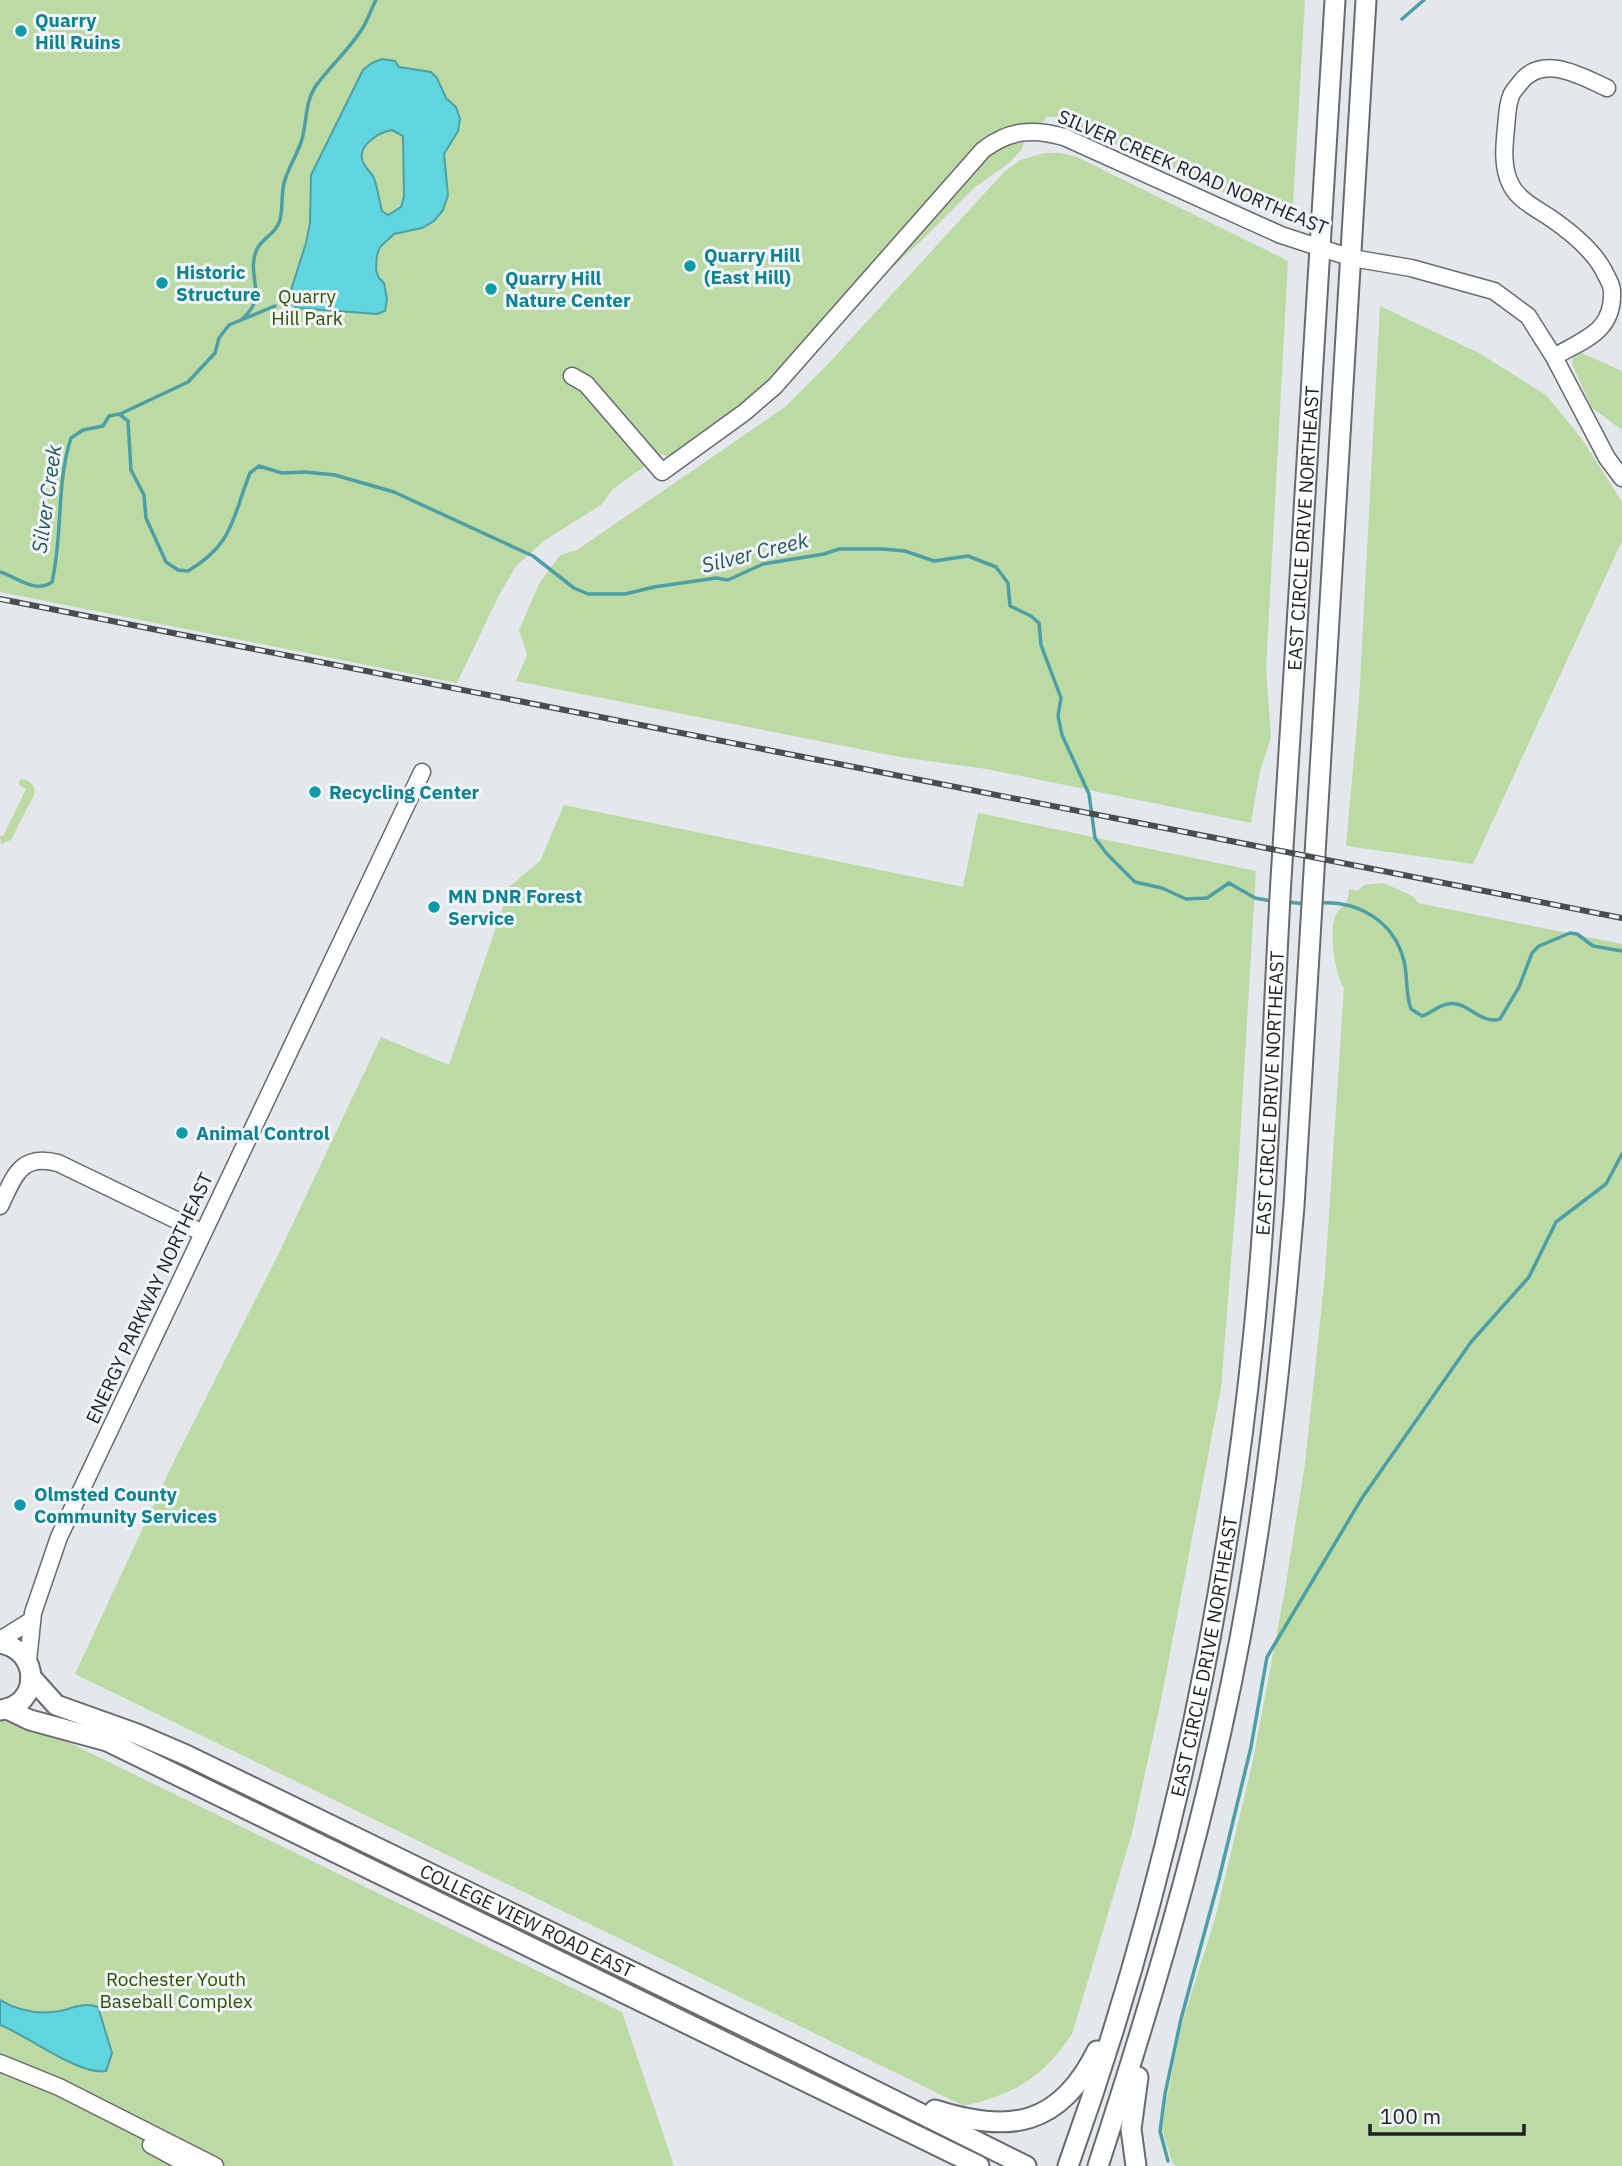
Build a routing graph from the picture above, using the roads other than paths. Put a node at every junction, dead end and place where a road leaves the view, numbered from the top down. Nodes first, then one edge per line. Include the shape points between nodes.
1 (1335, 0) edge
2 (1366, 0) edge
3 (1607, 88) dead end
4 (1321, 250) junction
5 (1352, 258) junction
6 (1554, 357) junction
7 (572, 376) dead end
8 (1622, 478) edge
9 (422, 772) dead end
10 (0, 1206) edge
11 (203, 1233) junction
12 (32, 1620) junction
13 (0, 1641) edge
14 (29, 1669) junction
15 (3, 1710) edge
16 (1130, 1973) junction
17 (1148, 2015) junction
18 (0, 2063) edge
19 (17, 2072) junction
20 (883, 2094) junction
21 (866, 2111) junction
22 (190, 2166) edge
23 (215, 2166) edge
24 (958, 2166) edge
25 (979, 2166) edge
26 (1026, 2166) edge
27 (1068, 2166) edge
28 (1098, 2166) edge
29 (1136, 2166) edge

1 - 4 main road, EAST CIRCLE DRIVE NORTHEAST
2 - 5 main road, EAST CIRCLE DRIVE NORTHEAST
3 - 6 street via 1559,68 1526,75 1511,95 1504,167 1512,188 1587,248 1612,287 1611,310 1602,329
4 - 5 street, SILVER CREEK ROAD NORTHEAST
4 - 7 street, SILVER CREEK ROAD NORTHEAST via 1064,137 1016,132 993,142 974,160 775,386 662,472 586,384
4 - 16 main road, EAST CIRCLE DRIVE NORTHEAST via 1258,1279 1235,1485 1215,1612 1173,1807
5 - 6 street, SILVER CREEK ROAD NORTHEAST via 1411,268 1494,291 1528,316
5 - 17 main road, EAST CIRCLE DRIVE NORTHEAST via 1287,1295 1276,1400 1238,1651
6 - 8 street, SILVER CREEK ROAD NORTHEAST
9 - 11 street, ENERGY PARKWAY NORTHEAST
10 - 11 street via 20,1169 34,1160 46,1160
11 - 12 street, ENERGY PARKWAY NORTHEAST via 59,1537
12 - 13 street
12 - 14 street, ENERGY PARKWAY NORTHEAST
13 - 14 main road, COLLEGE VIEW ROAD EAST via 20,1651
14 - 15 main road via 24,1697
14 - 20 main road, COLLEGE VIEW ROAD EAST via 55,1705 186,1755
15 - 21 main road, COLLEGE VIEW ROAD EAST via 107,1741
16 - 20 main road via 1084,2074 1065,2097 1043,2112 1015,2122 982,2123
16 - 27 main road, EAST CIRCLE DRIVE NORTHEAST
17 - 28 main road, EAST CIRCLE DRIVE NORTHEAST
17 - 29 main road via 1130,2129
18 - 19 street
19 - 22 street
19 - 23 street via 59,2088
20 - 26 main road, COLLEGE VIEW ROAD EAST
21 - 24 main road
21 - 25 main road, COLLEGE VIEW ROAD EAST

